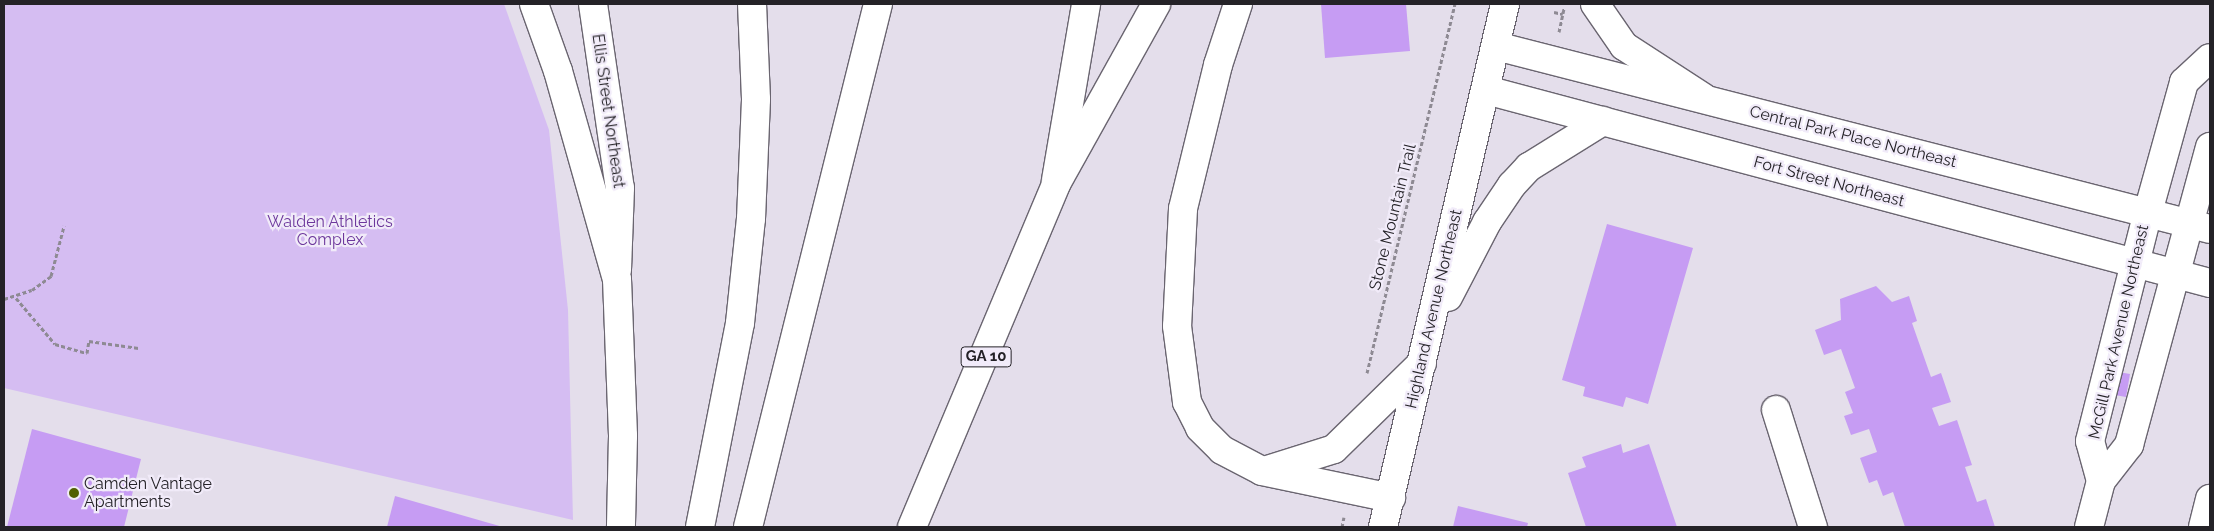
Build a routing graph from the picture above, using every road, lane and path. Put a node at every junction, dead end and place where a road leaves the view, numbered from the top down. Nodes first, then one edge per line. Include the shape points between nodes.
1 (534, 4) edge
2 (593, 4) edge
3 (752, 4) edge
4 (878, 4) edge
5 (1086, 4) edge
6 (1156, 4) edge
7 (1238, 4) edge
8 (1455, 4) edge
9 (1505, 4) edge
10 (1595, 4) edge
11 (1554, 12) dead end
12 (1557, 43) dead end
13 (1496, 46) junction
14 (2209, 61) edge
15 (1486, 90) junction
16 (1704, 98) junction
17 (1603, 121) junction
18 (2168, 138) junction
19 (2210, 148) edge
20 (1056, 184) junction
21 (2148, 212) junction
22 (64, 226) dead end
23 (2198, 226) edge
24 (2135, 263) junction
25 (2172, 273) junction
26 (617, 279) junction
27 (2210, 283) edge
28 (16, 298) junction
29 (4, 299) edge
30 (140, 348) dead end
31 (1424, 354) junction
32 (1364, 381) dead end
33 (1776, 410) dead end
34 (1262, 471) junction
35 (2101, 481) junction
36 (1391, 498) junction
37 (2210, 499) edge
38 (621, 527) edge
39 (700, 527) edge
40 (748, 527) edge
41 (912, 527) edge
42 (1383, 527) edge
43 (1813, 527) edge
44 (2089, 527) edge
45 (2203, 527) edge

1 - 26 main road via 558,71
2 - 26 main road, Ellis Street Northeast via 620,188
3 - 39 main road via 756,99 750,229 740,323
4 - 40 main road
5 - 20 main road
6 - 20 main road
7 - 34 main road via 1218,66 1183,209 1177,326 1180,377 1200,428 1222,450
8 - 32 path, Stone Mountain Trail via 1422,156
9 - 13 main road, Highland Avenue Northeast
10 - 16 main road via 1624,46
11 - 12 path via 1563,14
13 - 15 main road, Highland Avenue Northeast
13 - 16 main road, Central Park Place Northeast
14 - 18 main road, McGill Park Avenue Northeast via 2184,82
15 - 17 main road, Fort Street Northeast
15 - 31 main road, Highland Avenue Northeast
16 - 21 main road, Central Park Place Northeast
17 - 24 main road, Fort Street Northeast
17 - 31 main road via 1529,167 1512,185 1466,259
18 - 19 main road
18 - 21 main road, McGill Park Avenue Northeast
19 - 23 main road, McGill Park Avenue Northeast
20 - 41 main road, GA 10
21 - 23 main road, Central Park Place Northeast
21 - 24 main road, McGill Park Avenue Northeast
22 - 28 path via 51,276
23 - 25 main road, McGill Park Avenue Northeast
24 - 25 main road, Fort Street Northeast
24 - 35 main road, McGill Park Avenue Northeast via 2090,440
25 - 27 main road
25 - 35 main road, McGill Park Avenue Northeast via 2129,445
26 - 38 main road via 623,436
28 - 29 path
28 - 30 path via 55,344 87,353 89,341
31 - 34 main road via 1334,449
31 - 36 main road, Highland Avenue Northeast
33 - 43 main road
34 - 36 main road
35 - 44 main road, McGill Park Avenue Northeast
36 - 42 main road, Highland Avenue Northeast
37 - 45 main road

